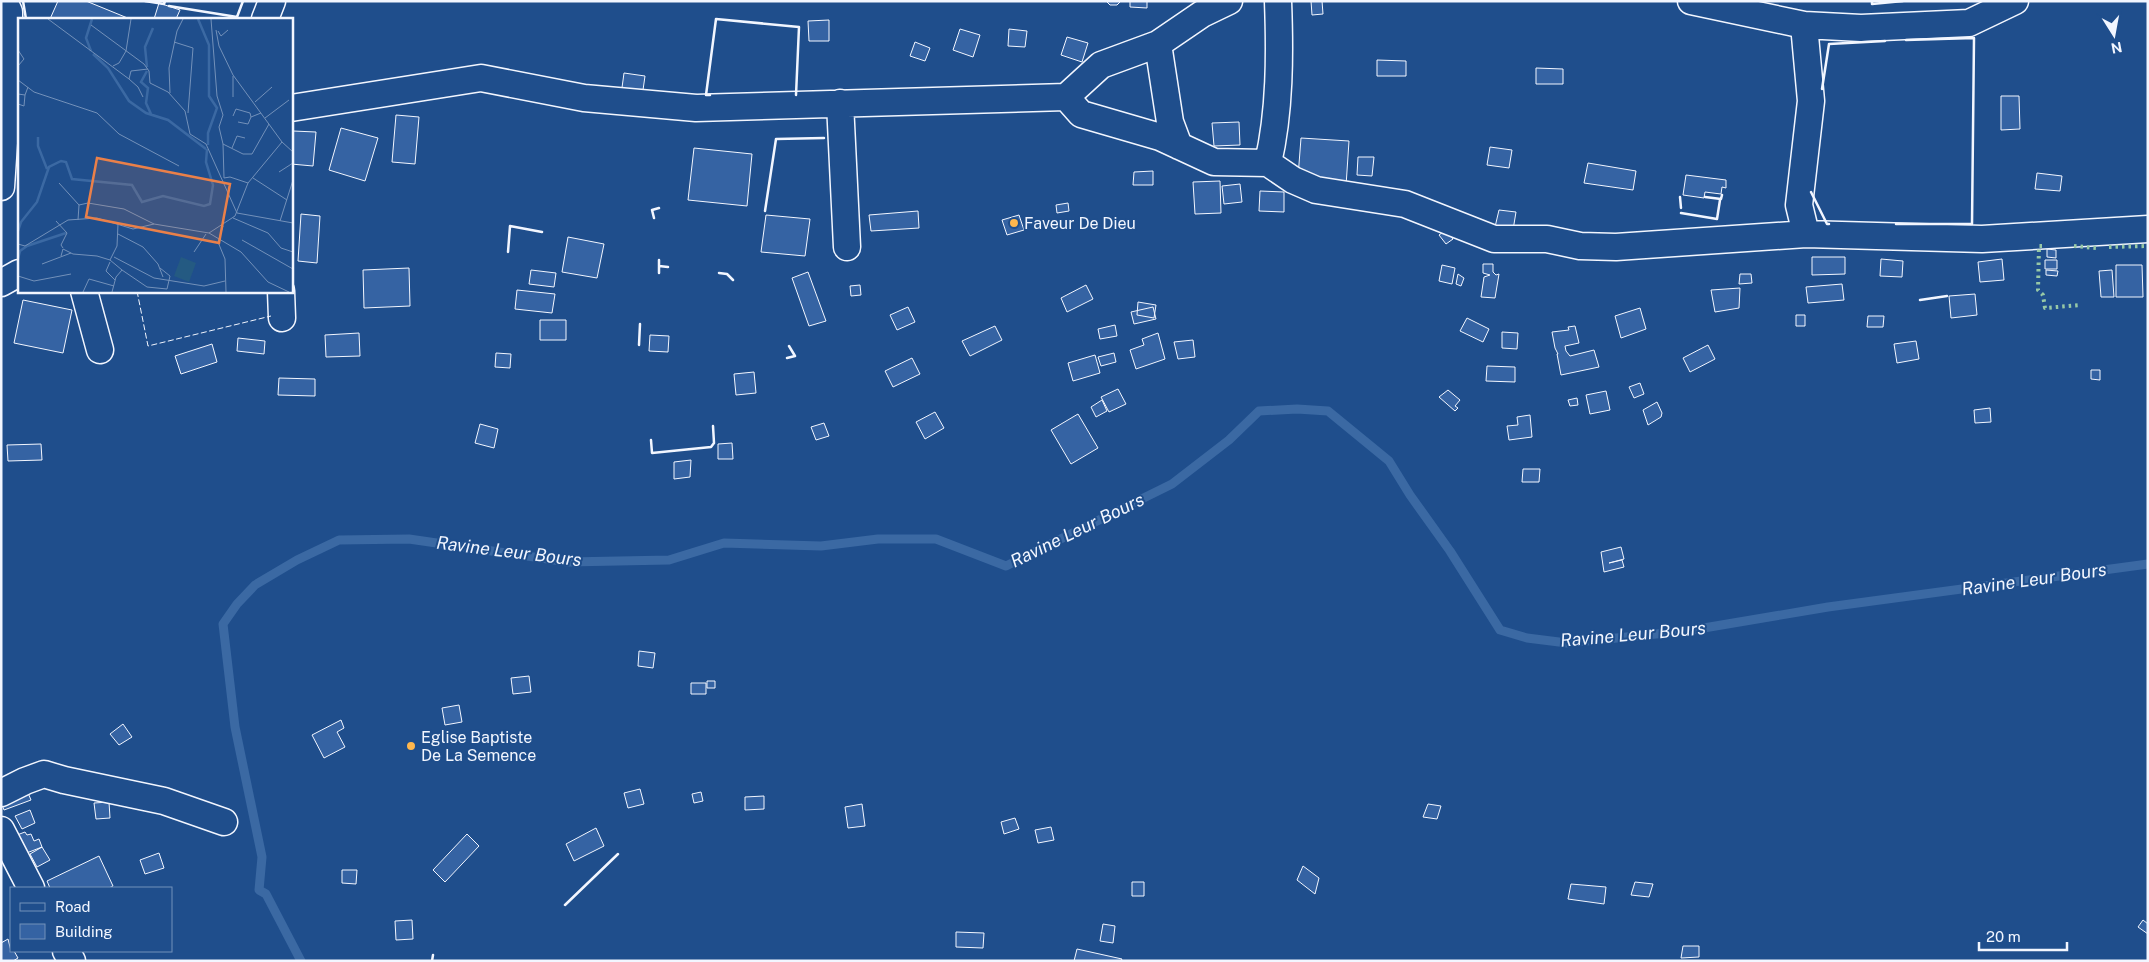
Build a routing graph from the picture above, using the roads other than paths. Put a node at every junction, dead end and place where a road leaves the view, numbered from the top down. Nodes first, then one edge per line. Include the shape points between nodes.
1 (4, 1) edge
2 (272, 1) edge
3 (1229, 1) edge
4 (1278, 1) edge
5 (1691, 1) edge
6 (2015, 1) edge
7 (265, 18) edge
8 (1804, 25) junction
9 (1158, 44) junction
10 (10, 69) edge
11 (1066, 97) junction
12 (840, 103) junction
13 (292, 108) edge
14 (1179, 146) junction
15 (1268, 163) junction
16 (1, 187) edge
17 (2148, 229) edge
18 (1806, 234) junction
19 (848, 247) dead end
20 (18, 274) edge
21 (1, 282) edge
22 (84, 292) edge
23 (281, 292) edge
24 (282, 318) dead end
25 (100, 350) dead end
26 (1, 793) edge
27 (224, 822) dead end
28 (1, 830) edge
29 (31, 887) edge

1 - 10 street via 9,12
2 - 7 street
3 - 9 street via 1202,14
4 - 15 street via 1278,84
5 - 8 street
6 - 8 street via 1969,23 1861,28
8 - 18 street via 1811,101 1799,205
9 - 11 street via 1101,65
9 - 14 street via 1170,122
10 - 16 street
11 - 12 street
11 - 14 street via 1081,114 1160,136
12 - 13 street via 696,108 584,98 481,78
12 - 19 street
14 - 15 street via 1214,162
15 - 18 street via 1293,180 1316,190 1405,204 1494,239 1547,239 1580,246 1616,247
17 - 18 street via 1982,239
20 - 21 street
22 - 25 street
23 - 24 street
26 - 27 street via 44,774 164,801
28 - 29 street

